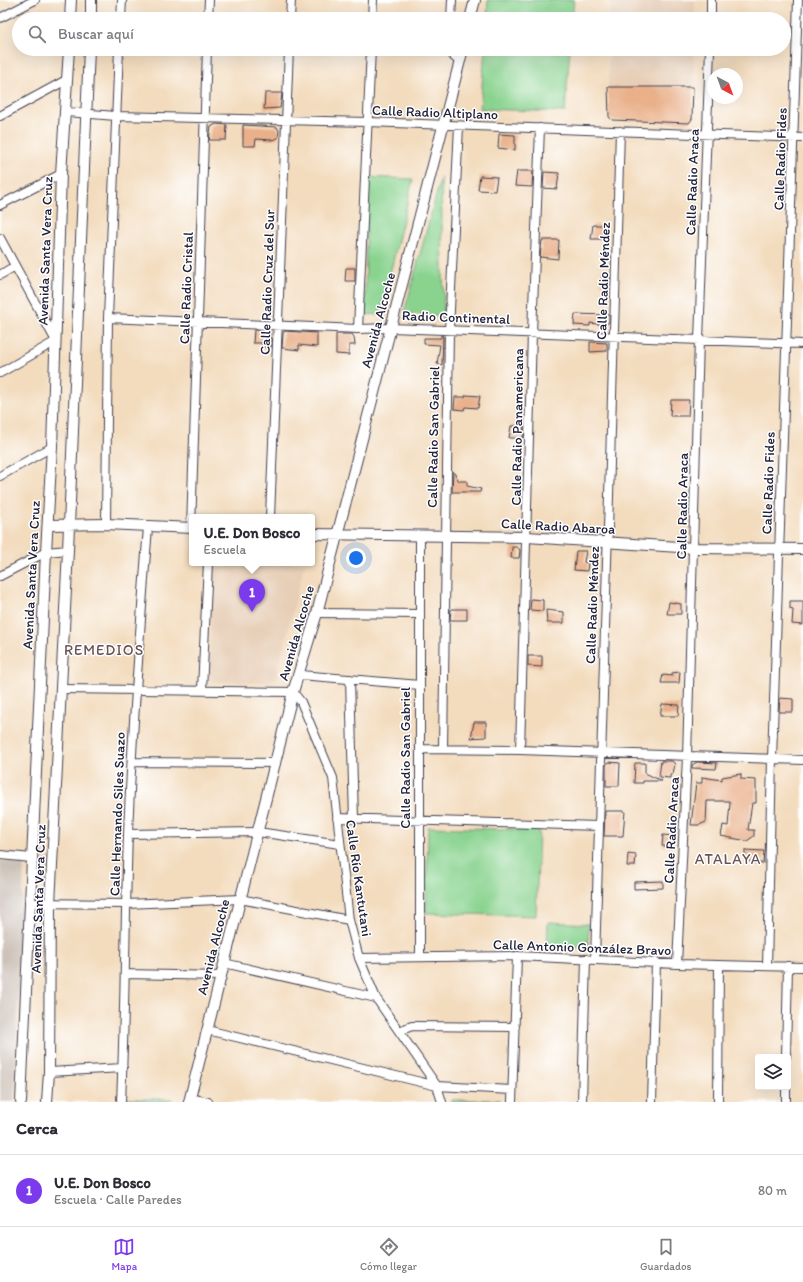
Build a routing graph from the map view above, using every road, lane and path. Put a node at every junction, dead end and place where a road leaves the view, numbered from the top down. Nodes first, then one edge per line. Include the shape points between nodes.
1 (35, 0) edge
2 (71, 0) edge
3 (92, 0) edge
4 (122, 0) edge
5 (209, 0) edge
6 (291, 0) edge
7 (373, 0) edge
8 (452, 0) edge
9 (475, 0) edge
10 (711, 0) edge
11 (798, 0) edge
12 (70, 12) edge
13 (91, 12) edge
14 (121, 12) edge
15 (208, 12) edge
16 (290, 12) edge
17 (372, 12) edge
18 (451, 12) edge
19 (472, 12) edge
20 (711, 12) edge
21 (0, 18) edge
22 (69, 56) edge
23 (89, 56) edge
24 (119, 56) edge
25 (207, 56) edge
26 (289, 56) edge
27 (371, 56) edge
28 (453, 56) edge
29 (461, 56) edge
30 (710, 56) edge
31 (460, 62) junction
32 (68, 79) junction
33 (66, 112) junction
34 (86, 114) junction
35 (0, 116) edge
36 (116, 116) junction
37 (205, 117) junction
38 (286, 121) junction
39 (368, 122) junction
40 (443, 126) junction
41 (459, 126) junction
42 (540, 128) junction
43 (620, 131) junction
44 (707, 134) junction
45 (793, 138) junction
46 (803, 138) edge
47 (61, 174) junction
48 (0, 205) edge
49 (0, 238) edge
50 (15, 266) junction
51 (0, 274) edge
52 (108, 318) junction
53 (198, 322) junction
54 (278, 325) junction
55 (391, 328) junction
56 (358, 329) junction
57 (450, 330) junction
58 (532, 332) junction
59 (615, 336) junction
60 (699, 340) junction
61 (56, 341) junction
62 (786, 344) junction
63 (803, 344) edge
64 (0, 373) edge
65 (52, 447) junction
66 (0, 476) edge
67 (192, 514) edge
68 (270, 514) edge
69 (68, 524) junction
70 (106, 524) junction
71 (48, 525) junction
72 (148, 527) junction
73 (189, 528) edge
74 (315, 534) edge
75 (337, 534) junction
76 (420, 535) junction
77 (445, 536) junction
78 (527, 537) junction
79 (608, 542) junction
80 (694, 548) junction
81 (779, 549) junction
82 (803, 549) edge
83 (68, 550) junction
84 (46, 552) junction
85 (208, 566) edge
86 (0, 576) edge
87 (317, 613) junction
88 (420, 614) junction
89 (300, 675) junction
90 (350, 679) junction
91 (420, 685) junction
92 (61, 690) junction
93 (136, 690) junction
94 (202, 690) junction
95 (293, 692) junction
96 (421, 749) junction
97 (443, 749) junction
98 (520, 750) junction
99 (600, 753) junction
100 (687, 757) junction
101 (772, 759) junction
102 (803, 760) edge
103 (132, 762) junction
104 (276, 763) junction
105 (337, 818) junction
106 (354, 819) junction
107 (419, 820) junction
108 (598, 826) junction
109 (258, 832) junction
110 (128, 834) junction
111 (340, 844) junction
112 (0, 855) edge
113 (32, 858) junction
114 (240, 899) junction
115 (29, 903) junction
116 (50, 904) junction
117 (127, 904) junction
118 (349, 920) junction
119 (420, 956) junction
120 (517, 956) junction
121 (360, 958) junction
122 (590, 959) junction
123 (656, 962) junction
124 (224, 963) junction
125 (677, 964) junction
126 (719, 965) junction
127 (767, 966) junction
128 (788, 966) junction
129 (803, 967) edge
130 (126, 974) junction
131 (221, 976) junction
132 (376, 998) junction
133 (515, 1027) junction
134 (207, 1030) junction
135 (399, 1031) junction
136 (786, 1054) edge
137 (123, 1068) junction
138 (50, 1072) junction
139 (437, 1086) junction
140 (512, 1090) junction
141 (786, 1090) edge
142 (189, 1100) edge
143 (21, 1102) edge
144 (47, 1102) edge
145 (121, 1102) edge
146 (208, 1102) edge
147 (442, 1102) edge
148 (512, 1102) edge
149 (582, 1102) edge
150 (652, 1102) edge
151 (718, 1102) edge
152 (786, 1102) edge

1 - 21 street
2 - 12 street
3 - 13 street
4 - 14 street
5 - 15 street
6 - 16 street
7 - 17 street
8 - 18 street
9 - 19 street
10 - 20 street
11 - 45 street, Calle Radio Fides
22 - 32 street, Avenida Santa Vera Cruz
23 - 34 street, Avenida Santa Vera Cruz
24 - 36 street
25 - 37 street, Calle Radio Cristal
26 - 38 street, Calle Radio Cruz del Sur
27 - 39 street
28 - 31 street
29 - 31 street
30 - 44 street, Calle Radio Araca
31 - 40 street
32 - 33 street, Avenida Santa Vera Cruz
32 - 35 street
33 - 34 street, Calle Radio Altiplano
33 - 47 street, Avenida Santa Vera Cruz
34 - 36 street, Calle Radio Altiplano
34 - 69 street, Avenida Santa Vera Cruz
36 - 37 street, Calle Radio Altiplano
36 - 52 street
37 - 38 street, Calle Radio Altiplano
37 - 53 street, Calle Radio Cristal
38 - 39 street, Calle Radio Altiplano
38 - 54 street, Calle Radio Cruz del Sur
39 - 40 street, Calle Radio Altiplano
39 - 56 street
40 - 41 street, Calle Radio Altiplano
40 - 55 street, Avenida Alcoche
41 - 42 street, Calle Radio Altiplano
41 - 57 street, Calle Radio San Gabriel
42 - 43 street, Calle Radio Altiplano
42 - 58 street, Calle Radio Panamericana
43 - 44 street, Calle Radio Altiplano
43 - 59 street, Calle Radio Méndez
44 - 45 street, Calle Radio Altiplano
44 - 60 street, Calle Radio Araca
45 - 46 street, Calle Radio Altiplano
45 - 62 street, Calle Radio Fides
47 - 48 street
47 - 61 street, Avenida Santa Vera Cruz
49 - 50 street
50 - 51 street
50 - 61 street
52 - 53 street, Radio Continental
52 - 70 street
53 - 54 street, Radio Continental
53 - 67 street, Calle Radio Cristal
54 - 56 street, Radio Continental
54 - 68 street, Calle Radio Cruz del Sur
55 - 56 street, Radio Continental
55 - 57 street, Radio Continental
55 - 75 street, Avenida Alcoche
57 - 58 street, Radio Continental
57 - 77 street, Calle Radio San Gabriel
58 - 59 street, Radio Continental
58 - 78 street, Calle Radio Panamericana
59 - 60 street, Radio Continental
59 - 79 street, Calle Radio Méndez
60 - 62 street, Radio Continental
60 - 80 street, Calle Radio Araca
61 - 64 street
61 - 65 street, Avenida Santa Vera Cruz
62 - 63 street, Radio Continental
62 - 81 street, Calle Radio Fides
65 - 66 street
65 - 71 street, Avenida Santa Vera Cruz
69 - 70 street
69 - 71 street
69 - 83 street, Avenida Santa Vera Cruz
70 - 72 street
71 - 84 street, Avenida Santa Vera Cruz
72 - 73 street
72 - 93 street, Calle Hernando Siles Suazo
74 - 75 street, Calle Radio Abaroa
75 - 76 street, Calle Radio Abaroa
75 - 87 street, Avenida Alcoche
76 - 77 street, Calle Radio Abaroa
76 - 88 street, Calle Radio San Gabriel
77 - 78 street, Calle Radio Abaroa
77 - 97 street, Calle Radio San Gabriel
78 - 79 street, Calle Radio Abaroa
78 - 98 street, Calle Radio Panamericana
79 - 80 street, Calle Radio Abaroa
79 - 99 street, Calle Radio Méndez
80 - 81 street, Calle Radio Abaroa
80 - 100 street, Calle Radio Araca
81 - 82 street, Calle Radio Abaroa
81 - 101 street, Calle Radio Fides
83 - 84 street
83 - 92 street, Avenida Santa Vera Cruz
84 - 86 street
84 - 113 street, Avenida Santa Vera Cruz
85 - 94 street
87 - 88 street
87 - 89 street, Avenida Alcoche
88 - 91 street, Calle Radio San Gabriel
89 - 90 street
89 - 95 street, Avenida Alcoche
90 - 91 street
90 - 106 street
91 - 96 street, Calle Radio San Gabriel
92 - 93 street
92 - 116 street, Avenida Santa Vera Cruz
93 - 94 street
93 - 103 street, Calle Hernando Siles Suazo
94 - 95 street
95 - 104 street, Avenida Alcoche
95 - 105 street, Calle Río Kantutani via 301,702 333,778
96 - 97 street
96 - 107 street, Calle Radio San Gabriel
97 - 98 street
98 - 99 street
99 - 100 street
99 - 108 street, Calle Radio Méndez
100 - 101 street
100 - 125 street, Calle Radio Araca
101 - 102 street
101 - 127 street, Calle Radio Fides
103 - 104 street
103 - 110 street, Calle Hernando Siles Suazo
104 - 109 street, Avenida Alcoche
105 - 106 street
105 - 111 street, Calle Río Kantutani
106 - 107 street
107 - 108 street
107 - 119 street, Calle Radio San Gabriel
108 - 122 street, Calle Radio Méndez
109 - 110 street
109 - 111 street
109 - 114 street, Avenida Alcoche
110 - 117 street, Calle Hernando Siles Suazo
111 - 118 street, Calle Río Kantutani
112 - 113 street
113 - 115 street, Avenida Santa Vera Cruz
114 - 117 street
114 - 118 street
114 - 124 street, Avenida Alcoche
115 - 116 street
115 - 143 street, Avenida Santa Vera Cruz
116 - 117 street
116 - 138 street, Avenida Santa Vera Cruz
117 - 130 street, Calle Hernando Siles Suazo
118 - 121 street, Calle Río Kantutani
119 - 120 street, Calle Antonio González Bravo
119 - 121 street, Calle Antonio González Bravo
120 - 122 street, Calle Antonio González Bravo
120 - 133 street
121 - 132 street, Calle Río Kantutani
122 - 123 street, Calle Antonio González Bravo
122 - 149 street, Calle Radio Méndez
123 - 125 street, Calle Antonio González Bravo
123 - 150 street
124 - 131 street, Avenida Alcoche
124 - 132 street
125 - 126 street, Calle Antonio González Bravo
126 - 127 street, Calle Antonio González Bravo
126 - 151 street
127 - 128 street, Calle Antonio González Bravo
128 - 129 street, Calle Antonio González Bravo
128 - 136 street
130 - 131 street
130 - 137 street, Calle Hernando Siles Suazo
131 - 134 street, Avenida Alcoche
132 - 135 street, Calle Río Kantutani
133 - 135 street via 412,1026
133 - 140 street
134 - 139 street
134 - 142 street, Avenida Alcoche
135 - 139 street, Calle Río Kantutani
137 - 138 street
137 - 145 street, Calle Hernando Siles Suazo
138 - 144 street, Avenida Santa Vera Cruz
139 - 140 street
139 - 147 street, Calle Río Kantutani
140 - 148 street
141 - 152 street
142 - 146 street

